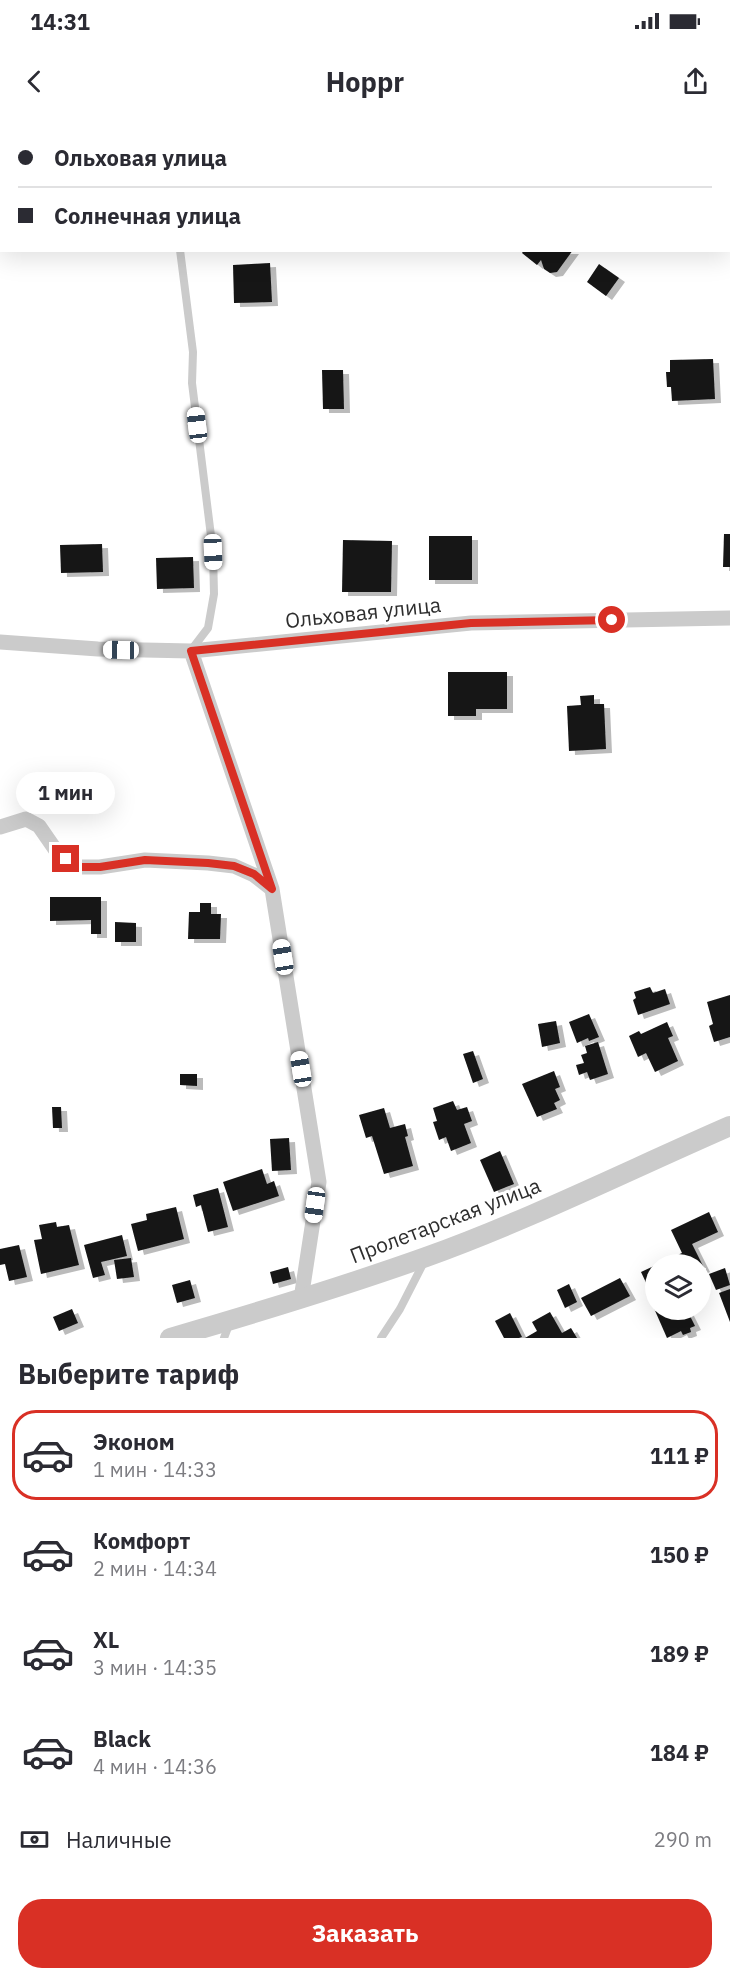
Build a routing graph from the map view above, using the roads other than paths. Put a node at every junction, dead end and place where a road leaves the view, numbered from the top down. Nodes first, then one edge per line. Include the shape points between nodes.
1 (180, 252) edge
2 (730, 618) edge
3 (0, 642) edge
4 (191, 651) junction
5 (0, 827) edge
6 (272, 889) junction
7 (730, 1126) edge
8 (427, 1256) junction
9 (301, 1299) junction
10 (227, 1329) edge
11 (170, 1338) edge
12 (381, 1338) edge

1 - 4 lane via 213,552 214,594 208,628
2 - 4 street, Ольховая улица via 471,623
3 - 4 street, Ольховая улица
4 - 6 street
5 - 6 street via 26,819 39,826 57,852 76,867 145,860 208,863 234,866 254,874
6 - 9 street via 319,1182
7 - 8 street, Пролетарская улица
8 - 9 street, Пролетарская улица
8 - 12 lane
9 - 10 street, Пролетарская улица
10 - 11 street, Пролетарская улица

